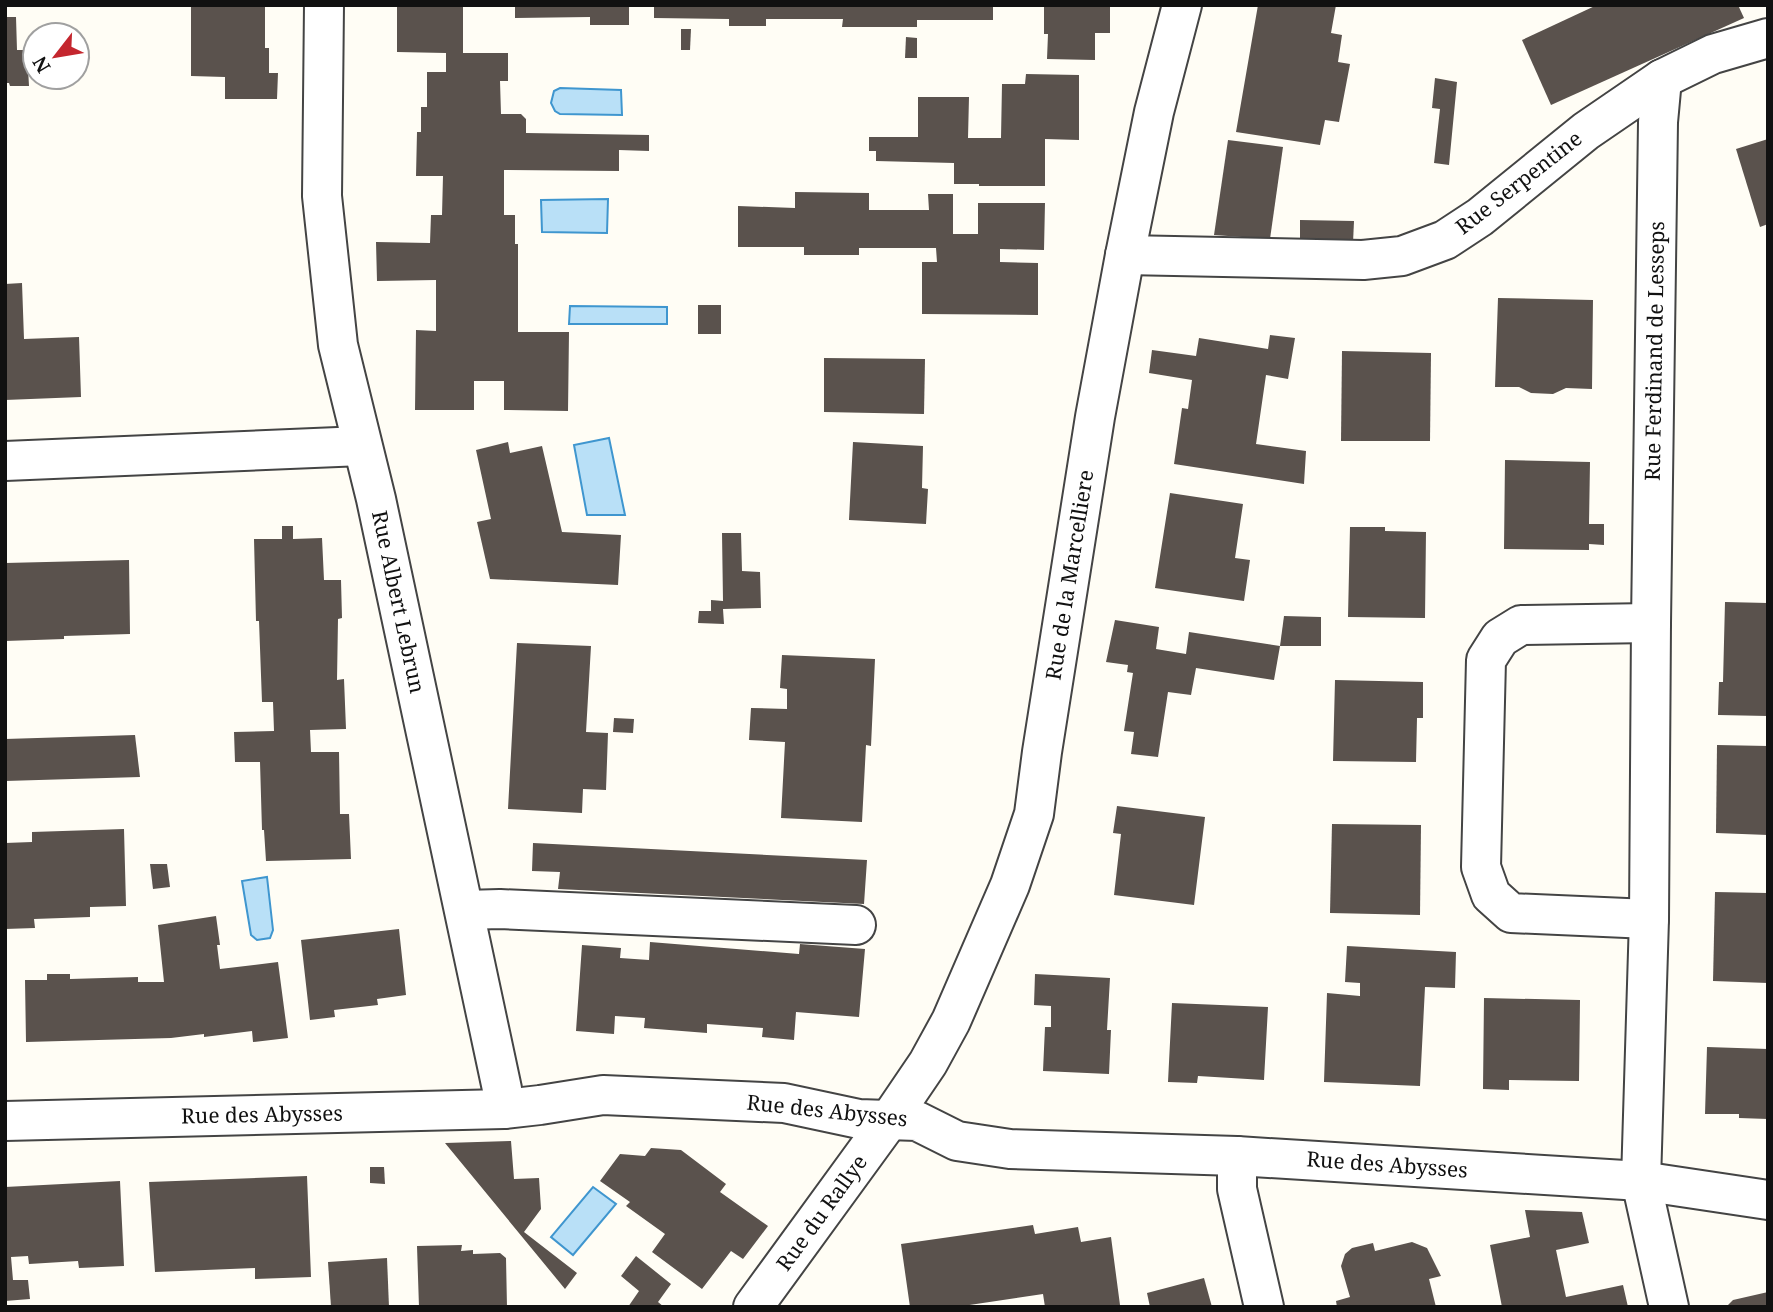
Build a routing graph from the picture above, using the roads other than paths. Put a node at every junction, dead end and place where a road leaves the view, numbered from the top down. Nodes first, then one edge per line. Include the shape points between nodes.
1 (324, 5) edge
2 (1182, 5) edge
3 (1768, 38) edge
4 (1662, 79) junction
5 (1125, 255) junction
6 (362, 446) junction
7 (5, 461) edge
8 (1651, 622) junction
9 (465, 910) junction
10 (1649, 919) junction
11 (856, 925) dead end
12 (504, 1109) junction
13 (890, 1119) junction
14 (5, 1121) edge
15 (1237, 1156) junction
16 (1641, 1181) junction
17 (1768, 1200) edge
18 (753, 1307) edge
19 (1264, 1307) edge
20 (1669, 1307) edge

1 - 6 street, Rue Albert Lebrun via 322,196 338,345
2 - 5 street, Rue de la Marcelliere via 1154,112
3 - 4 street, Rue Serpentine via 1713,54
4 - 5 street, Rue Serpentine via 1586,131 1480,217 1445,240 1402,256 1363,260
4 - 8 street, Rue Ferdinand de Lesseps
5 - 13 street, Rue de la Marcelliere via 1095,417 1034,814 1010,885 951,1021
6 - 7 street
6 - 9 street, Rue Albert Lebrun
8 - 10 street, Rue Ferdinand de Lesseps
8 - 10 street via 1521,625 1500,638 1486,660 1481,867 1491,895 1511,913
9 - 11 street
9 - 12 street, Rue Albert Lebrun
10 - 16 street, Rue Ferdinand de Lesseps
12 - 13 street, Rue des Abysses via 603,1095 784,1103 859,1119
12 - 14 street, Rue des Abysses
13 - 15 street, Rue des Abysses via 917,1121 957,1141 1010,1149
13 - 18 street, Rue du Rallye
15 - 16 street, Rue des Abysses
15 - 19 street via 1237,1189
16 - 17 street, Rue des Abysses
16 - 20 street, Rue Ferdinand de Lesseps

